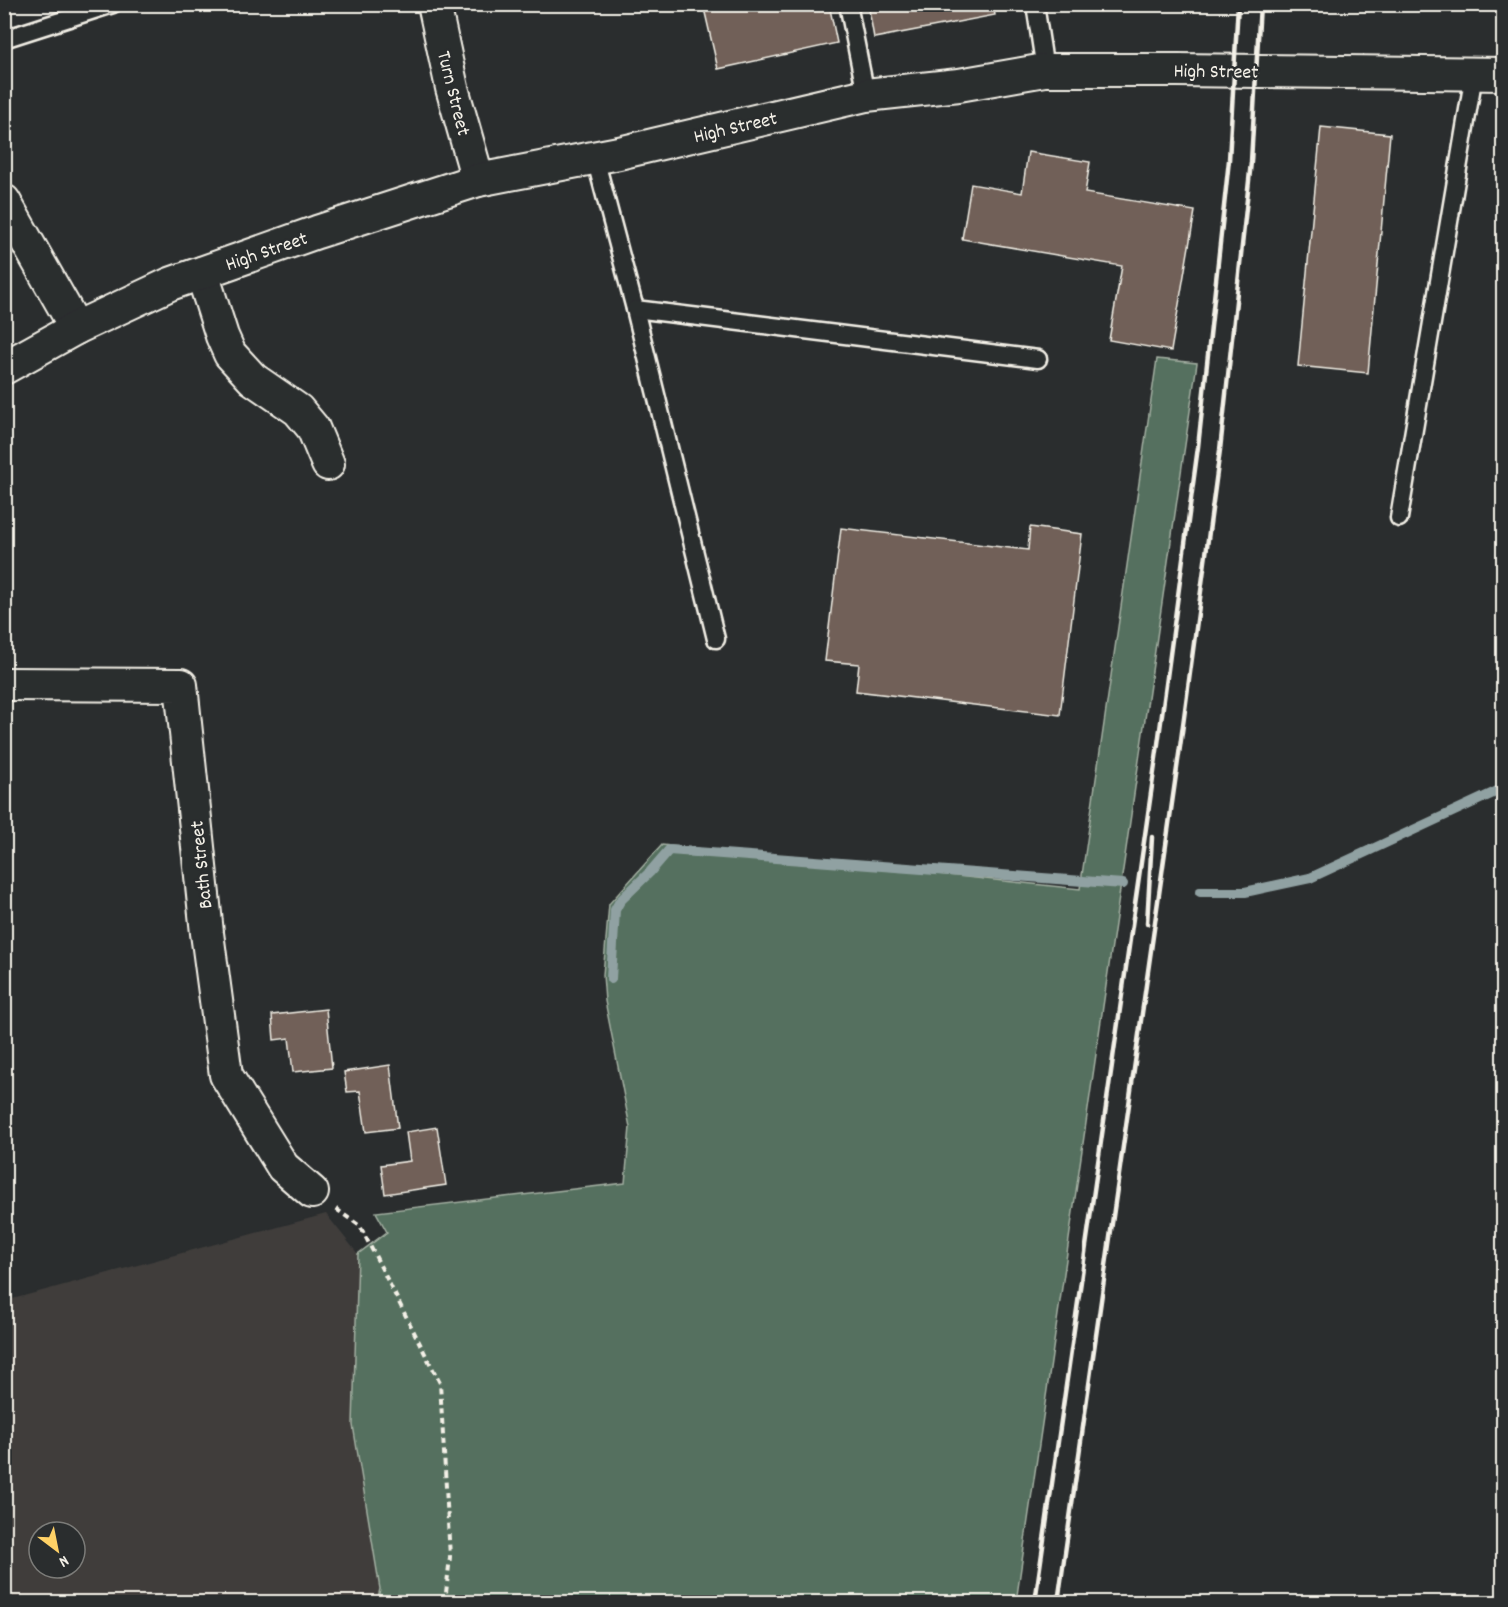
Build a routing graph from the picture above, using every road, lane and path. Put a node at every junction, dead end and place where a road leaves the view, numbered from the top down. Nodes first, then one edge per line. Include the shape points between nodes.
1 (113, 4) edge
2 (434, 4) edge
3 (848, 4) edge
4 (1035, 4) edge
5 (4, 39) edge
6 (1045, 70) junction
7 (1489, 74) edge
8 (866, 95) junction
9 (595, 158) junction
10 (478, 180) junction
11 (4, 201) edge
12 (202, 273) junction
13 (635, 309) junction
14 (76, 328) junction
15 (1038, 359) dead end
16 (4, 368) edge
17 (328, 464) dead end
18 (1399, 518) dead end
19 (716, 639) dead end
20 (4, 684) edge
21 (312, 1192) joint
22 (445, 1602) edge

1 - 5 lane
2 - 10 street, Turn Street
3 - 8 lane
4 - 6 lane
6 - 7 street, High Street
6 - 8 street, High Street
7 - 18 lane
8 - 9 street, High Street
9 - 10 street, High Street
9 - 13 lane
10 - 12 street, High Street
11 - 14 street
12 - 14 street, High Street
12 - 17 street via 230,354 253,380 298,410 313,428
13 - 15 lane
13 - 19 lane
14 - 16 street, High Street
20 - 21 street, Bath Street via 181,685 226,1075 283,1167
21 - 22 path via 360,1226 440,1383 450,1557

